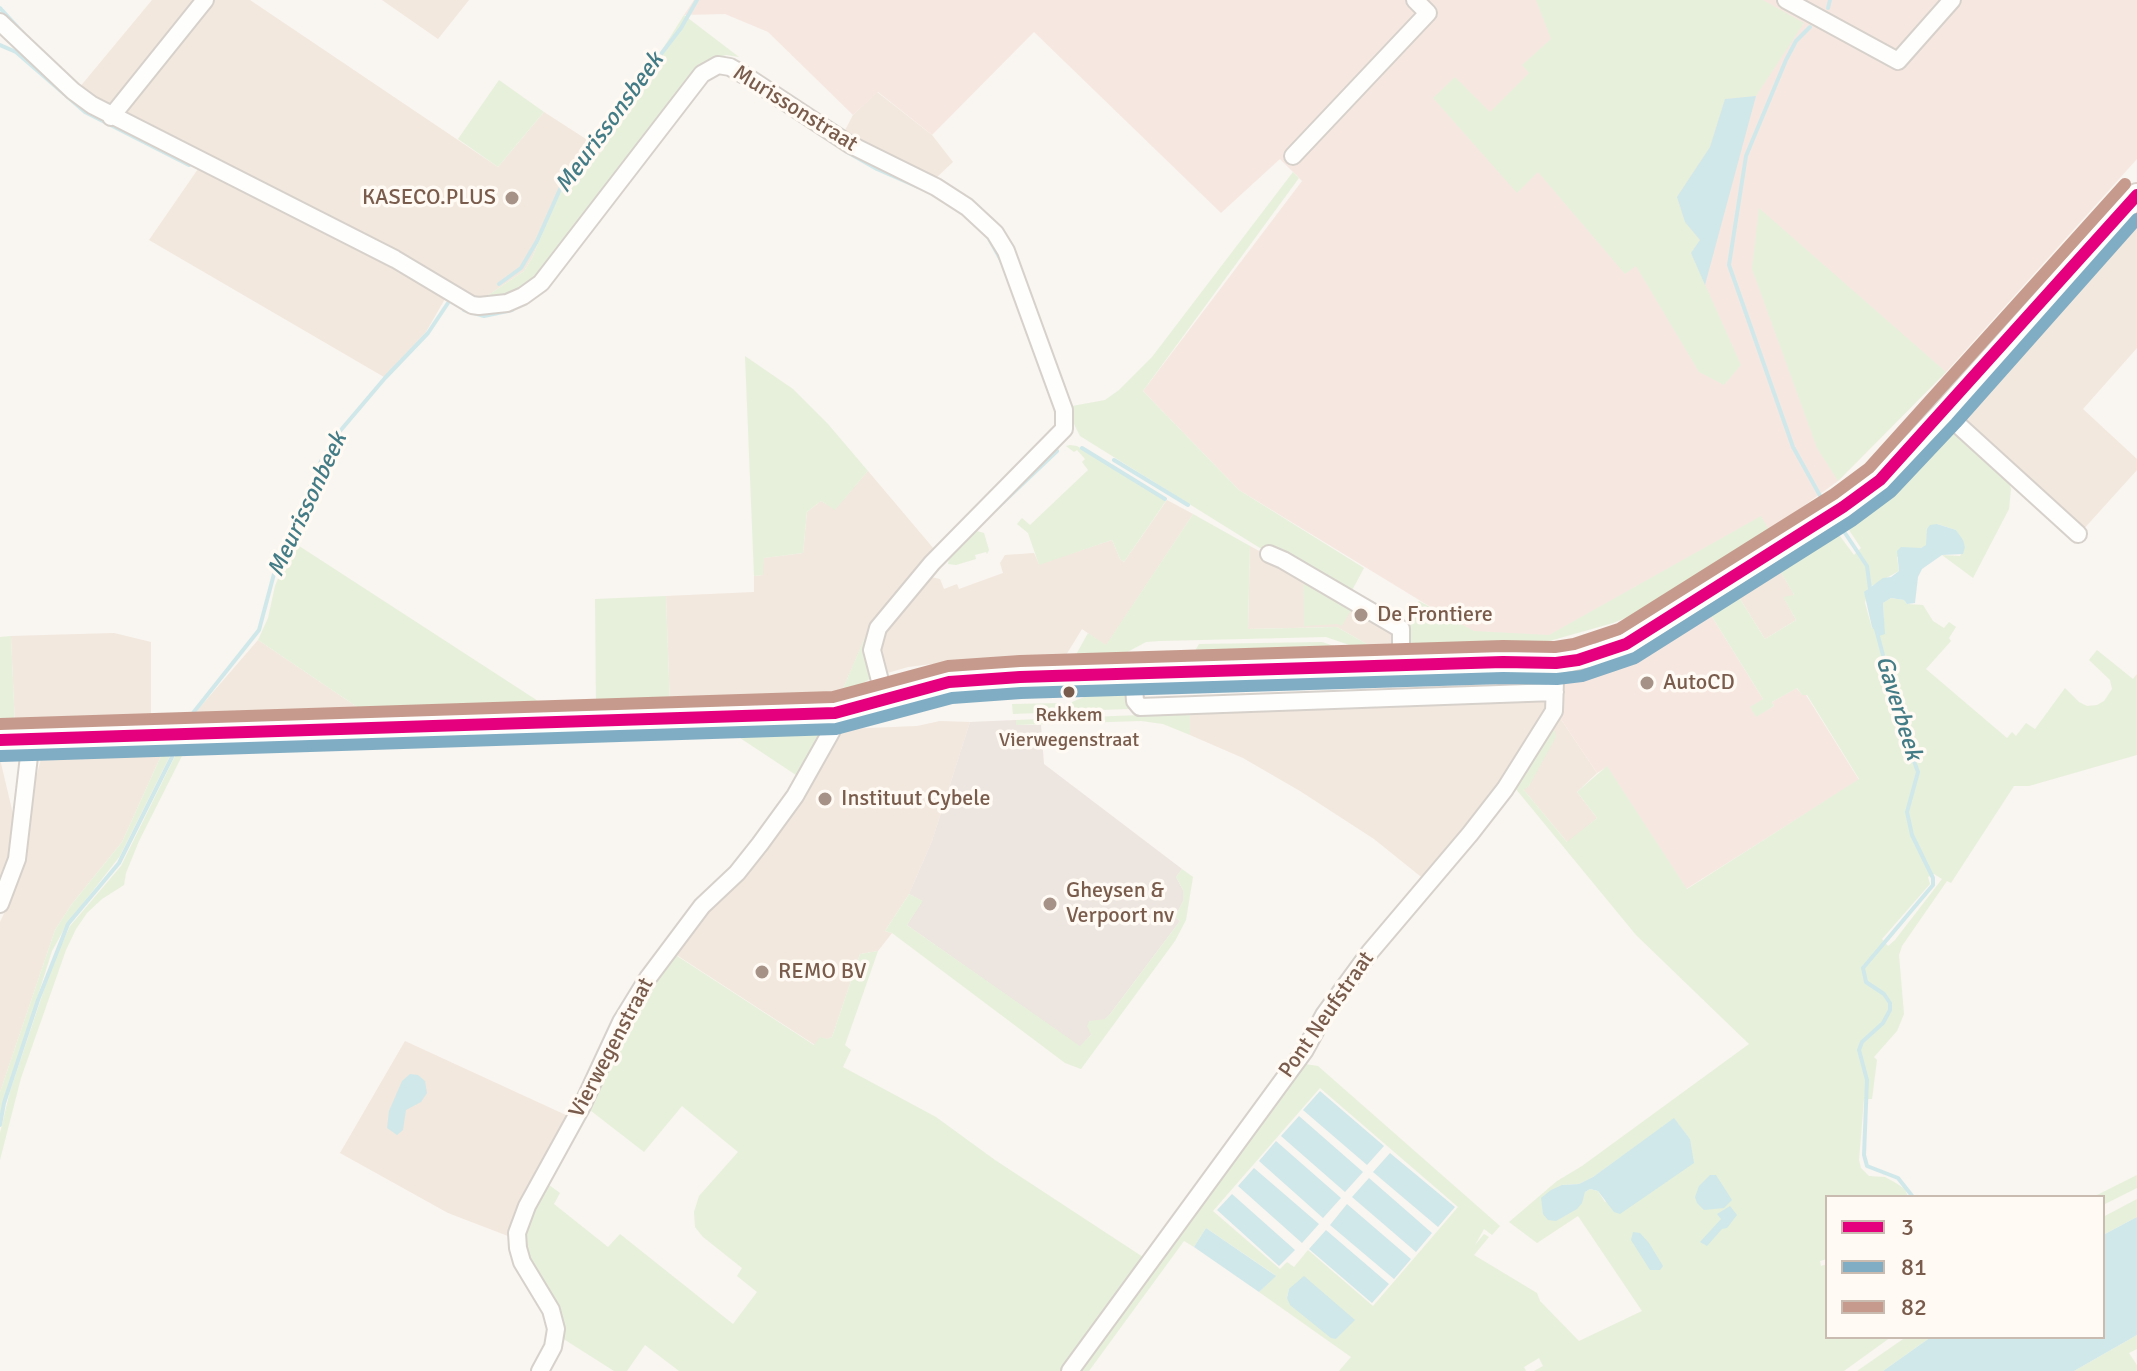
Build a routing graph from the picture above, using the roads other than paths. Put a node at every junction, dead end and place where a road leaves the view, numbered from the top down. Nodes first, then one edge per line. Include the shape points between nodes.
1 (205, 0) edge
2 (1415, 0) edge
3 (1441, 0) edge
4 (1786, 0) edge
5 (1952, 0) edge
6 (1428, 13) junction
7 (0, 22) edge
8 (111, 117) junction
9 (1293, 156) dead end
10 (2137, 195) edge
11 (1944, 412) junction
12 (2078, 534) dead end
13 (1269, 554) dead end
14 (1556, 658) junction
15 (1401, 666) junction
16 (1133, 673) junction
17 (1555, 692) junction
18 (885, 706) junction
19 (835, 713) junction
20 (31, 739) junction
21 (0, 740) edge
22 (2, 894) edge
23 (540, 1371) edge
24 (1070, 1371) edge

1 - 8 street
2 - 6 street
3 - 6 street
4 - 5 street via 1898,61
6 - 9 street
7 - 8 street, Murissonstraat via 73,91
8 - 18 street, Murissonstraat via 479,306 507,303 541,283 702,74 718,65 730,67 849,144 967,207 1006,251 1064,410 1064,429 932,563 878,628 872,650
10 - 11 main road
11 - 12 street
11 - 14 main road via 1862,494 1666,617
13 - 15 street via 1401,629
14 - 15 main road
14 - 17 street, Pont Neufstraat
15 - 16 main road
16 - 17 street via 1140,707
16 - 18 main road via 995,678 920,704
17 - 24 street, Pont Neufstraat via 1554,711 1505,789 1370,952 1305,1050
18 - 19 main road
19 - 20 main road
19 - 23 street, Vierwegenstraat via 835,725 795,796 648,978 527,1206 517,1233 518,1248 556,1329
20 - 21 main road
20 - 22 street via 17,859

